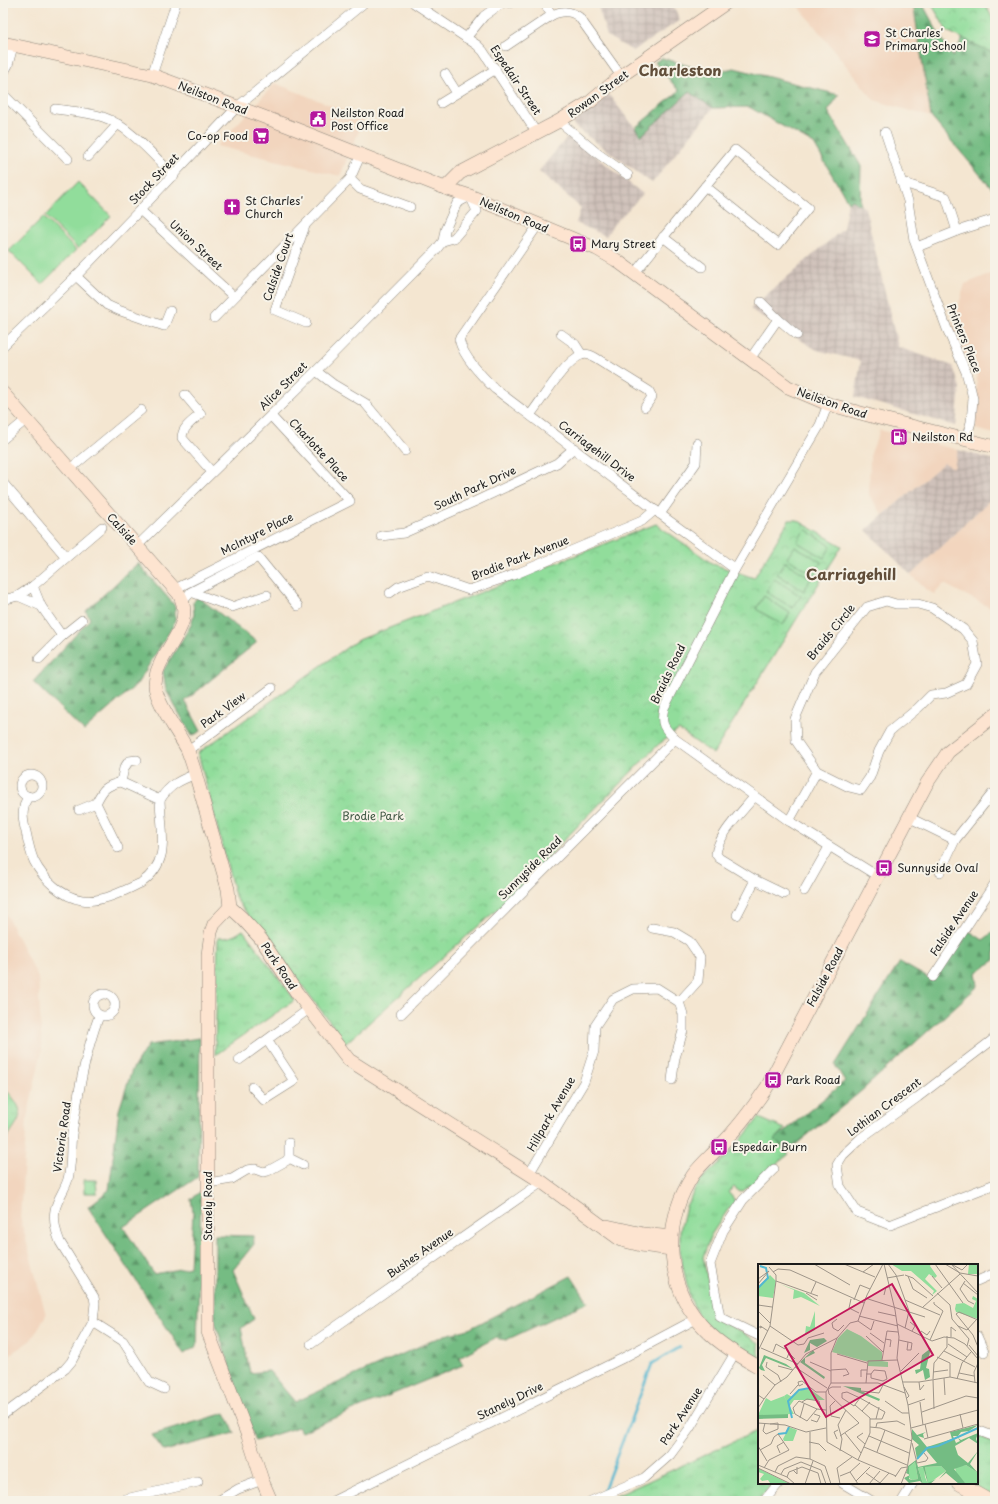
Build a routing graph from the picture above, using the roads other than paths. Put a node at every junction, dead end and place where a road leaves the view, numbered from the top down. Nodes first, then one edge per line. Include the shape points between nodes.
1 (176, 3) edge
2 (364, 3) edge
3 (414, 3) edge
4 (502, 3) edge
5 (544, 3) edge
6 (726, 3) edge
7 (552, 15) junction
8 (466, 38) junction
9 (8, 44) edge
10 (506, 46) dead end
11 (496, 69) junction
12 (3, 74) edge
13 (445, 74) dead end
14 (152, 75) junction
15 (621, 76) junction
16 (457, 93) junction
17 (3, 94) edge
18 (441, 103) dead end
19 (237, 107) junction
20 (55, 108) dead end
21 (559, 121) junction
22 (118, 124) junction
23 (536, 132) junction
24 (885, 132) dead end
25 (361, 154) junction
26 (88, 156) dead end
27 (68, 159) dead end
28 (628, 175) dead end
29 (174, 176) junction
30 (350, 179) junction
31 (901, 182) junction
32 (706, 186) junction
33 (444, 188) junction
34 (470, 196) junction
35 (410, 207) dead end
36 (140, 210) junction
37 (995, 219) edge
38 (306, 223) junction
39 (538, 225) junction
40 (957, 231) junction
41 (663, 236) junction
42 (443, 241) junction
43 (917, 247) junction
44 (702, 267) dead end
45 (634, 274) junction
46 (76, 276) junction
47 (234, 297) junction
48 (761, 302) dead end
49 (170, 311) dead end
50 (214, 318) dead end
51 (778, 320) junction
52 (306, 323) dead end
53 (561, 334) dead end
54 (798, 335) dead end
55 (3, 346) edge
56 (582, 355) junction
57 (750, 359) junction
58 (316, 371) junction
59 (3, 393) edge
60 (185, 395) dead end
61 (828, 404) junction
62 (645, 407) dead end
63 (141, 410) dead end
64 (530, 415) junction
65 (270, 416) junction
66 (26, 419) junction
67 (3, 438) edge
68 (966, 440) junction
69 (697, 443) dead end
70 (995, 447) edge
71 (574, 448) junction
72 (405, 451) dead end
73 (70, 469) junction
74 (212, 472) junction
75 (3, 483) edge
76 (350, 501) joint
77 (658, 512) junction
78 (102, 527) dead end
79 (381, 536) dead end
80 (137, 546) junction
81 (66, 557) junction
82 (735, 569) junction
83 (33, 586) junction
84 (175, 589) junction
85 (390, 593) dead end
86 (268, 595) dead end
87 (18, 596) junction
88 (187, 596) junction
89 (3, 600) edge
90 (40, 606) junction
91 (298, 606) dead end
92 (82, 620) dead end
93 (62, 636) junction
94 (39, 659) dead end
95 (272, 688) dead end
96 (995, 715) edge
97 (675, 739) junction
98 (188, 750) junction
99 (137, 760) dead end
100 (817, 771) junction
101 (196, 774) junction
102 (121, 782) junction
103 (992, 794) dead end
104 (28, 796) dead end
105 (754, 797) junction
106 (160, 800) junction
107 (96, 803) junction
108 (79, 810) dead end
109 (910, 818) junction
110 (789, 821) junction
111 (955, 840) junction
112 (829, 847) junction
113 (118, 848) dead end
114 (940, 872) dead end
115 (879, 877) junction
116 (755, 880) junction
117 (995, 883) edge
118 (804, 891) dead end
119 (784, 894) dead end
120 (230, 907) junction
121 (737, 915) dead end
122 (652, 928) dead end
123 (933, 977) dead end
124 (679, 1002) junction
125 (309, 1009) junction
126 (401, 1014) dead end
127 (99, 1016) dead end
128 (995, 1038) edge
129 (267, 1040) junction
130 (239, 1060) dead end
131 (672, 1080) dead end
132 (252, 1087) dead end
133 (289, 1143) dead end
134 (289, 1158) junction
135 (303, 1165) dead end
136 (774, 1169) dead end
137 (530, 1174) junction
138 (542, 1182) junction
139 (208, 1183) junction
140 (995, 1184) edge
141 (671, 1243) junction
142 (995, 1273) edge
143 (978, 1281) edge
144 (696, 1319) junction
145 (93, 1322) junction
146 (758, 1336) edge
147 (978, 1338) edge
148 (312, 1344) dead end
149 (735, 1352) junction
150 (984, 1352) dead end
151 (758, 1367) edge
152 (164, 1389) dead end
153 (3, 1415) edge
154 (978, 1430) edge
155 (995, 1437) edge
156 (262, 1480) junction
157 (198, 1482) dead end
158 (778, 1484) edge
159 (844, 1484) edge
160 (912, 1484) edge
161 (960, 1484) edge
162 (117, 1501) edge
163 (218, 1501) edge
164 (271, 1501) edge
165 (333, 1501) edge
166 (591, 1501) edge
167 (764, 1501) edge
168 (872, 1501) edge
169 (902, 1501) edge
170 (990, 1501) edge

1 - 14 street
2 - 19 street, Stock Street
3 - 8 street, Espedair Street
4 - 8 street via 484,16
5 - 7 street
6 - 15 street, Rowan Street
7 - 10 street
7 - 15 street via 567,11 579,17
8 - 11 street, Espedair Street via 483,51
9 - 12 street via 8,65
9 - 14 street, Neilston Road
11 - 16 street
11 - 23 street, Espedair Street
13 - 16 street
14 - 19 street, Neilston Road
15 - 21 street, Rowan Street via 590,102
16 - 18 street
17 - 27 street
19 - 25 street, Neilston Road
19 - 29 street, Stock Street
20 - 22 street via 98,115
21 - 23 street, Rowan Street
21 - 28 street
22 - 26 street
22 - 29 street
23 - 33 street, Rowan Street via 460,172
24 - 31 street, Printers Place
25 - 30 street
25 - 33 street, Neilston Road
29 - 36 street, Stock Street
30 - 35 street via 360,189
30 - 38 street
31 - 40 street via 946,197
31 - 43 street, Printers Place via 908,202
32 - 32 street via 735,150 808,208 778,245
32 - 41 street
33 - 34 street, Neilston Road
34 - 39 street, Neilston Road
34 - 42 street, Alice Street via 456,203
34 - 42 street, Alice Street via 477,211 454,238
36 - 46 street, Stock Street
36 - 47 street, Union Street
37 - 40 street
38 - 47 street
38 - 52 street, Calside Court via 275,310
39 - 45 street, Neilston Road via 596,249
39 - 64 street, Carriagehill Drive via 459,339 460,345 475,368 495,389
40 - 43 street
41 - 44 street
41 - 45 street
42 - 58 street, Alice Street
43 - 68 street, Printers Place via 971,390 972,414
45 - 57 street, Neilston Road
46 - 49 street via 107,305 118,310 164,326
46 - 55 street, Stock Street
47 - 50 street
48 - 51 street
51 - 54 street
51 - 57 street
53 - 56 street via 575,344
56 - 62 street via 596,358 650,391 652,397
56 - 64 street via 569,363
57 - 61 street, Neilston Road via 788,387
58 - 65 street, Alice Street
58 - 72 street via 365,403
59 - 66 street, Calside
60 - 74 street via 201,414 185,428 182,438
61 - 68 street, Neilston Road
61 - 82 street, Braids Road via 820,425
63 - 73 street
64 - 71 street, Carriagehill Drive
65 - 74 street, Alice Street
65 - 76 street, Charlotte Place
66 - 67 street
66 - 73 street, Calside
68 - 70 street, Neilston Road
69 - 77 street, Brodie Park Avenue via 696,463
71 - 77 street, Carriagehill Drive
71 - 79 street, South Park Drive via 557,463 474,502 404,533
73 - 80 street, Calside
74 - 80 street, Alice Street
75 - 81 street
76 - 84 street, McIntyre Place
77 - 82 street, Carriagehill Drive
77 - 85 street, Brodie Park Avenue via 516,574 469,590 428,576 398,587
78 - 81 street
80 - 84 street, Calside
81 - 83 street
82 - 97 street, Braids Road via 664,708 664,728
83 - 87 street
83 - 90 street
84 - 88 street
86 - 88 street via 232,606
87 - 89 street
87 - 90 street
88 - 91 street via 258,557
88 - 98 street via 182,626 158,669 155,686 160,702
90 - 93 street
92 - 93 street
93 - 94 street
95 - 98 street, Park View
96 - 109 street, Falside Road via 948,752 927,783
97 - 105 street, Braids Road
97 - 126 street, Sunnyside Road
98 - 101 street
99 - 102 street via 129,761 124,768
100 - 100 street, Braids Circle via 796,741 795,719 815,672 867,607 886,601 896,604 918,604 932,608 964,629 973,641 977,664 966,684 946,693 931,695 890,731 861,790 849,787
100 - 110 street
101 - 106 street via 177,782 165,791
101 - 120 street via 228,889
102 - 106 street
102 - 107 street via 108,785 102,790
103 - 111 street
104 - 106 street via 23,809 24,824 34,862 51,884 62,892 83,900 102,899 140,884 152,874 162,855
105 - 110 street, Braids Road
105 - 116 street via 726,831 716,854
107 - 108 street
107 - 113 street
109 - 111 street
109 - 115 street, Falside Road
110 - 112 street, Braids Road
111 - 114 street
112 - 115 street, Braids Road
112 - 118 street
115 - 141 street, Falside Road via 767,1086 748,1116 693,1175 675,1214
116 - 119 street
116 - 121 street
117 - 123 street, Falside Avenue
120 - 125 street, Park Road via 261,939
120 - 139 street, Stanely Road via 214,924 208,955
122 - 124 street via 674,932 689,941 700,957 698,981
124 - 131 street via 683,1014 683,1031
124 - 137 street, Hillpark Avenue via 657,988 633,989 613,999 595,1026 594,1051 584,1082
125 - 129 street
125 - 137 street, Park Road via 349,1060
127 - 145 street, Victoria Road via 86,1061 72,1135 68,1178 55,1210 54,1221 60,1242 94,1297
128 - 140 street, Lothian Crescent via 861,1138 843,1155 837,1165 840,1186 857,1212 890,1225
129 - 130 street
129 - 132 street via 294,1081 264,1100
133 - 134 street
134 - 135 street
134 - 139 street via 268,1171 247,1170 232,1179
136 - 146 street via 743,1200 723,1231 710,1264 720,1317
137 - 138 street, Park Road
138 - 141 street, Park Road via 621,1240 641,1245
138 - 148 street, Bushes Avenue
139 - 156 street, Stanely Road via 208,1332
141 - 144 street via 676,1279 683,1298
142 - 143 street
144 - 149 street via 707,1331
144 - 165 street, Stanely Drive via 621,1359
145 - 152 street via 123,1341 149,1382
145 - 153 street, Victoria Road via 65,1369
147 - 150 street
149 - 151 street
149 - 166 street, Park Avenue via 690,1428 670,1455 644,1478
154 - 155 street
156 - 163 street via 238,1489
156 - 164 street, Stanely Road
157 - 162 street
158 - 167 street
159 - 168 street
160 - 169 street
161 - 170 street

